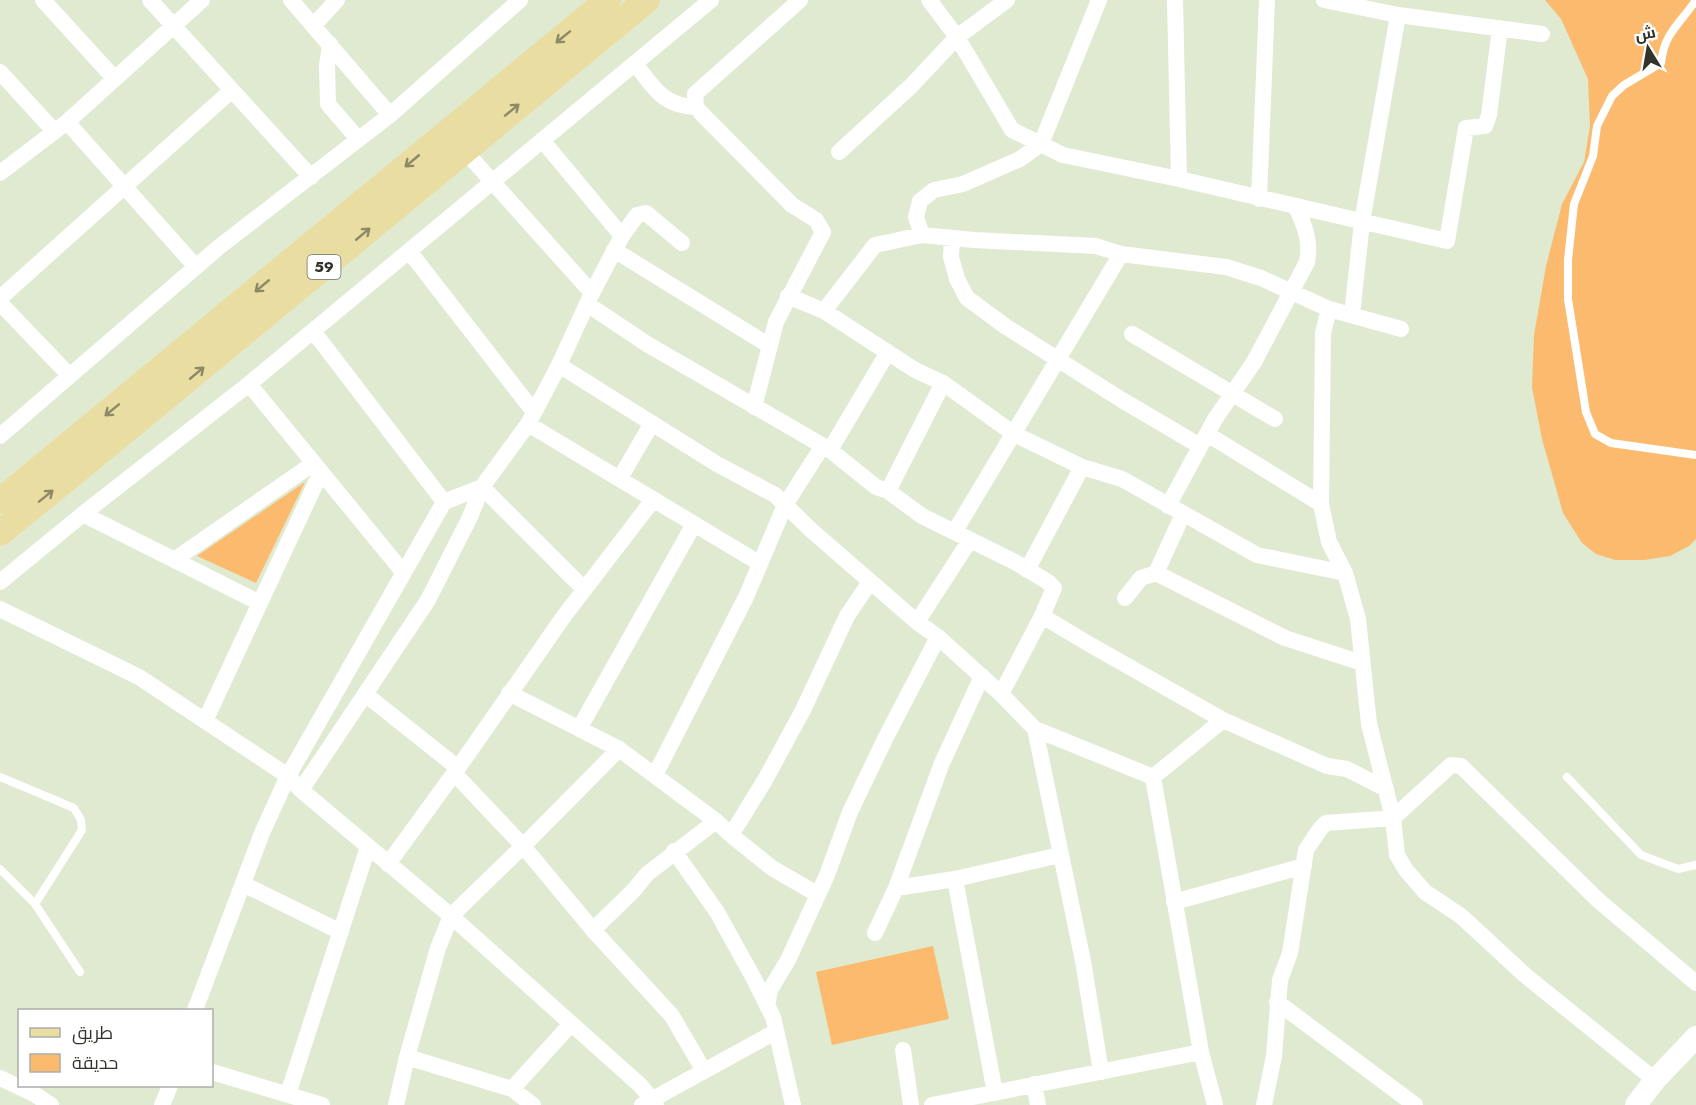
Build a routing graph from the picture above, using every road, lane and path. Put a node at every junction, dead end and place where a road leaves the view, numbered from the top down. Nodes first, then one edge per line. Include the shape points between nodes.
1 (43, 0) edge
2 (150, 0) edge
3 (202, 0) edge
4 (291, 0) edge
5 (520, 0) edge
6 (608, 0) edge
7 (647, 0) edge
8 (711, 0) edge
9 (800, 0) edge
10 (929, 0) edge
11 (1007, 0) edge
12 (1099, 0) edge
13 (1175, 0) edge
14 (1267, 0) edge
15 (1324, 0) edge
16 (1696, 0) edge
17 (331, 3) edge
18 (1398, 15) junction
19 (314, 25) junction
20 (173, 26) junction
21 (1500, 28) junction
22 (1542, 34) dead end
23 (957, 37) junction
24 (330, 44) junction
25 (635, 64) junction
26 (0, 72) edge
27 (115, 79) junction
28 (232, 90) junction
29 (696, 107) junction
30 (390, 115) junction
31 (60, 127) junction
32 (358, 139) junction
33 (543, 140) junction
34 (1041, 144) junction
35 (464, 150) junction
36 (839, 152) dead end
37 (0, 173) edge
38 (311, 177) junction
39 (1179, 179) junction
40 (493, 181) junction
41 (124, 186) junction
42 (1259, 198) junction
43 (1296, 207) junction
44 (1362, 222) junction
45 (922, 235) junction
46 (952, 238) junction
47 (618, 243) junction
48 (682, 243) dead end
49 (409, 251) junction
50 (1121, 254) junction
51 (196, 267) junction
52 (1292, 291) junction
53 (788, 297) junction
54 (0, 298) edge
55 (590, 298) junction
56 (0, 303) edge
57 (1329, 309) junction
58 (824, 311) junction
59 (1352, 315) junction
60 (1401, 329) dead end
61 (313, 331) junction
62 (1132, 334) dead end
63 (770, 345) junction
64 (888, 352) junction
65 (1058, 358) junction
66 (559, 365) junction
67 (69, 375) junction
68 (944, 383) junction
69 (249, 384) junction
70 (1232, 394) junction
71 (754, 407) junction
72 (531, 418) junction
73 (1275, 419) dead end
74 (652, 423) junction
75 (1014, 434) junction
76 (0, 436) edge
77 (1203, 440) junction
78 (826, 449) junction
79 (1696, 455) edge
80 (317, 467) junction
81 (1082, 467) junction
82 (620, 478) junction
83 (482, 487) junction
84 (888, 491) junction
85 (652, 500) junction
86 (0, 501) edge
87 (444, 502) junction
88 (1321, 504) junction
89 (785, 506) junction
90 (1168, 506) junction
91 (83, 514) junction
92 (1183, 514) junction
93 (694, 524) junction
94 (955, 531) junction
95 (0, 532) edge
96 (970, 540) junction
97 (174, 560) junction
98 (759, 563) junction
99 (1027, 570) junction
100 (403, 572) junction
101 (1156, 573) junction
102 (1345, 573) junction
103 (0, 582) edge
104 (870, 582) junction
105 (584, 589) junction
106 (1125, 598) dead end
107 (260, 603) junction
108 (0, 609) edge
109 (1042, 616) junction
110 (917, 622) junction
111 (938, 637) junction
112 (1362, 663) junction
113 (982, 676) junction
114 (509, 693) junction
115 (365, 694) junction
116 (1001, 694) junction
117 (1223, 720) junction
118 (205, 721) junction
119 (579, 729) junction
120 (1035, 729) junction
121 (619, 749) junction
122 (456, 770) junction
123 (655, 775) junction
124 (288, 776) junction
125 (0, 777) edge
126 (1153, 777) junction
127 (1567, 777) dead end
128 (1386, 789) junction
129 (301, 790) junction
130 (1393, 818) junction
131 (716, 821) junction
132 (731, 835) junction
133 (523, 846) junction
134 (368, 847) junction
135 (674, 851) junction
136 (1060, 855) junction
137 (388, 864) junction
138 (1696, 865) edge
139 (1304, 866) junction
140 (0, 869) edge
141 (955, 879) junction
142 (243, 884) junction
143 (896, 888) junction
144 (817, 894) junction
145 (1174, 902) junction
146 (35, 904) junction
147 (451, 916) junction
148 (593, 930) junction
149 (340, 932) junction
150 (875, 933) dead end
151 (80, 972) dead end
152 (1696, 983) edge
153 (1277, 1002) junction
154 (767, 1006) junction
155 (196, 1009) edge
156 (571, 1024) junction
157 (776, 1032) junction
158 (1696, 1037) edge
159 (903, 1050) dead end
160 (1201, 1052) junction
161 (407, 1057) junction
162 (704, 1071) junction
163 (213, 1072) edge
164 (1101, 1072) junction
165 (0, 1078) edge
166 (1655, 1080) junction
167 (1034, 1084) junction
168 (170, 1087) edge
169 (512, 1089) junction
170 (995, 1093) junction
171 (288, 1094) junction
172 (30, 1099) edge
173 (528, 1103) edge
174 (650, 1103) edge
175 (51, 1105) edge
176 (162, 1105) edge
177 (322, 1105) edge
178 (396, 1105) edge
179 (793, 1105) edge
180 (911, 1105) edge
181 (932, 1105) edge
182 (1038, 1105) edge
183 (1215, 1105) edge
184 (1264, 1105) edge
185 (1415, 1105) edge
186 (1636, 1105) edge

1 - 27 street
2 - 20 street
3 - 20 street
4 - 19 street
5 - 30 street
6 -> 86 main road, 59
35 -> 7 main road, 59
8 - 25 street
9 - 29 street via 695,94
10 - 23 street
11 - 23 street
12 - 34 street
13 - 39 street
14 - 42 street
15 - 18 street
16 - 79 lane via 1669,33 1661,63 1612,96 1597,126 1593,156 1574,204 1568,260 1568,299 1586,412 1595,434 1611,443
17 - 19 street
18 - 21 street
18 - 44 street
19 - 24 street
20 - 27 street
20 - 28 street
21 - 22 street
21 - 44 street via 1489,115 1485,126 1466,128 1447,241
23 - 34 street via 1012,130
23 - 36 street
24 - 30 street
24 - 32 street via 328,104
25 - 29 street via 666,100 679,107
25 - 33 street
26 - 31 street
27 - 31 street
28 - 38 street
28 - 41 street
29 - 53 street via 792,205 816,220 823,232
30 - 32 street
31 - 37 street
31 - 41 street
32 - 38 street
33 - 40 street
33 - 47 street
34 - 39 street via 1063,155
34 - 45 street via 1020,159 963,184 934,190 920,201 916,217
35 - 40 street
95 -> 35 main road, 59
38 - 51 street
39 - 42 street
40 - 49 street
40 - 55 street
41 - 51 street
41 - 54 street
42 - 43 street
43 - 44 street
43 - 52 street via 1310,248
44 - 59 street
45 - 46 street
45 - 58 street via 875,245
46 - 50 street via 1096,246
46 - 65 street via 951,257 967,298
47 - 48 street via 637,215 646,213
47 - 55 street
47 - 63 street
49 - 61 street
49 - 72 street
50 - 52 street via 1226,267
50 - 65 street
51 - 67 street
52 - 57 street
52 - 70 street
53 - 58 street
53 - 63 street
55 - 66 street
55 - 71 street via 646,344
56 - 67 street
57 - 59 street
57 - 88 street via 1323,333
58 - 64 street
59 - 60 street
61 - 69 street
61 - 87 street
62 - 70 street
63 - 71 street
64 - 68 street
64 - 78 street
65 - 75 street
65 - 77 street via 1122,400
66 - 72 street
66 - 74 street
67 - 76 street
68 - 75 street
68 - 84 street
69 - 80 street
69 - 91 street
70 - 73 street
70 - 77 street
71 - 78 street
72 - 82 street
72 - 83 street
74 - 82 street
74 - 89 street via 775,495
75 - 81 street
75 - 94 street
77 - 88 street
77 - 90 street
78 - 84 street via 876,487
78 - 89 street
80 - 97 street
80 - 100 street
80 - 107 street
81 - 90 street via 1122,479
81 - 99 street
82 - 85 street
83 - 87 street
83 - 105 street
83 - 115 street via 428,600
84 - 94 street via 922,516
85 - 93 street
85 - 105 street
87 - 100 street
88 - 102 street via 1329,542
89 - 98 street
89 - 104 street
90 - 92 street
91 - 97 street
91 - 103 street
92 - 101 street
92 - 102 street via 1257,555
93 - 98 street
93 - 119 street
94 - 96 street
96 - 99 street
96 - 110 street
97 - 107 street
98 - 123 street via 746,597
99 - 109 street via 1053,588
100 - 124 street
101 - 106 street via 1141,578
101 - 112 street via 1285,639
102 - 112 street via 1358,619
104 - 110 street
104 - 132 street via 847,616 803,710
105 - 114 street
107 - 118 street
108 - 118 street via 139,677
109 - 116 street
109 - 117 street
110 - 111 street
111 - 113 street
111 - 144 street via 850,812
112 - 128 street via 1369,724
113 - 116 street
113 - 143 street via 942,763
114 - 119 street
114 - 122 street
115 - 122 street
115 - 129 street
116 - 120 street
117 - 126 street
117 - 128 street via 1327,766 1347,769
118 - 124 street
119 - 121 street
120 - 126 street
120 - 136 street
121 - 123 street
121 - 133 street
122 - 133 street
122 - 137 street
123 - 131 street
124 - 129 street
124 - 142 street
125 - 146 lane via 74,808 81,820 82,830
126 - 145 street
127 - 138 lane via 1641,855 1678,869
128 - 130 street
129 - 134 street
130 - 139 street via 1326,823 1306,850
130 - 152 street via 1451,765 1461,766 1599,901
130 - 166 street via 1397,855 1425,892 1461,916 1526,976
131 - 132 street
131 - 135 street
132 - 144 street via 772,868
133 - 147 street
133 - 148 street
134 - 137 street
134 - 149 street
135 - 148 street via 646,874
135 - 154 street via 717,912
136 - 141 street
136 - 164 street
137 - 147 street
139 - 145 street
139 - 153 street via 1290,953
140 - 146 lane
141 - 143 street
141 - 170 street
142 - 149 street
142 - 155 street
143 - 150 street
144 - 154 street via 770,990
145 - 160 street
146 - 151 lane
147 - 156 street
147 - 161 street
148 - 162 street via 672,1016
149 - 171 street
153 - 184 street via 1274,1056
153 - 185 street
154 - 157 street
156 - 169 street
156 - 174 street via 641,1086
157 - 162 street
157 - 179 street
158 - 166 main road
159 - 180 street
160 - 164 street
160 - 183 street
161 - 169 street
161 - 178 street
162 - 174 street
163 - 171 street
164 - 167 street
165 - 172 street
166 - 186 main road
167 - 170 street
167 - 182 street
168 - 176 street
169 - 173 street
170 - 181 street
171 - 177 street
172 - 175 street

